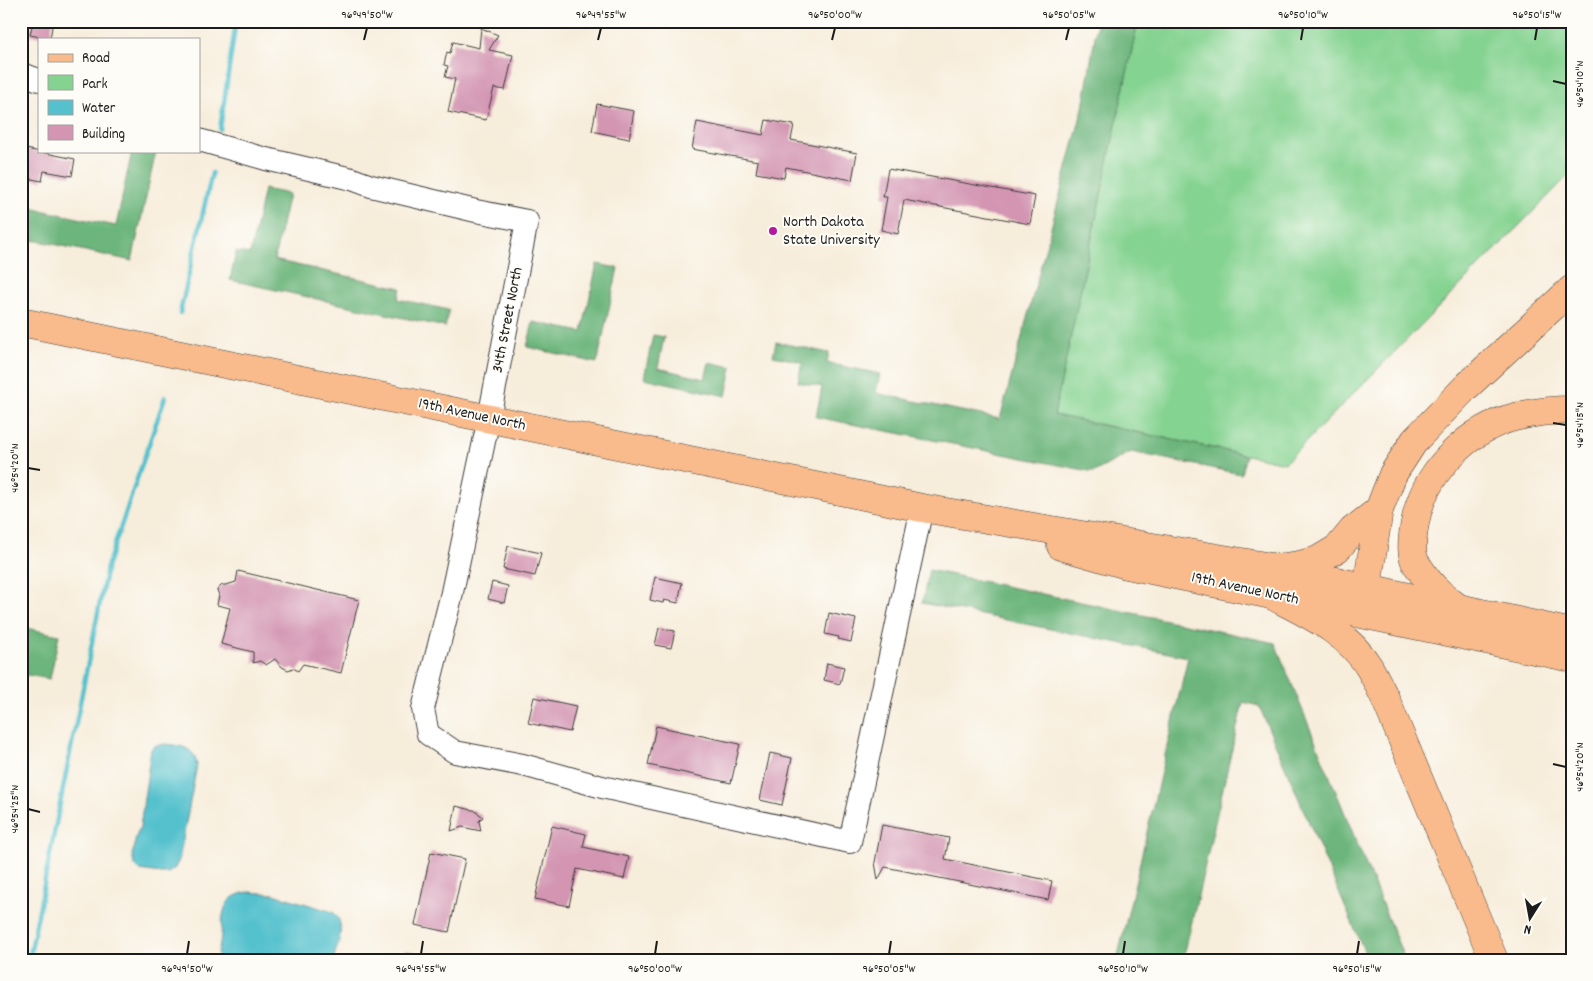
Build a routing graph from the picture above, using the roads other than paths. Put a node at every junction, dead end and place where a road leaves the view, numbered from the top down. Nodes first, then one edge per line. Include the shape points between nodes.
1 (21, 76) edge
2 (38, 80) edge
3 (200, 140) edge
4 (1572, 289) edge
5 (21, 322) edge
6 (1572, 410) edge
7 (489, 418) junction
8 (922, 508) junction
9 (1380, 510) junction
10 (1277, 568) junction
11 (1367, 587) junction
12 (1271, 595) junction
13 (1457, 607) junction
14 (1397, 621) junction
15 (1572, 633) edge
16 (1572, 658) edge
17 (1494, 960) edge

1 - 2 street
3 - 7 street, 34th Street North via 371,186 527,221
4 - 9 main road via 1466,386 1415,440 1393,474
5 - 7 main road, 19th Avenue North
6 - 13 main road via 1546,410 1513,417 1485,429 1454,450 1434,476 1420,501 1413,530 1414,559 1429,584
7 - 8 main road, 19th Avenue North
7 - 8 street, 34th Street North via 423,709 428,734 455,752 834,840 850,842
8 - 10 main road, 19th Avenue North
8 - 12 main road, 19th Avenue North via 1127,565
9 - 10 main road via 1353,530 1338,548 1318,560
9 - 11 main road
10 - 11 main road, 19th Avenue North
11 - 13 main road, 19th Avenue North
11 - 14 main road via 1381,609
12 - 14 main road, 19th Avenue North
12 - 17 main road via 1321,621 1347,640 1369,666
13 - 15 main road, 19th Avenue North
14 - 16 main road, 19th Avenue North

